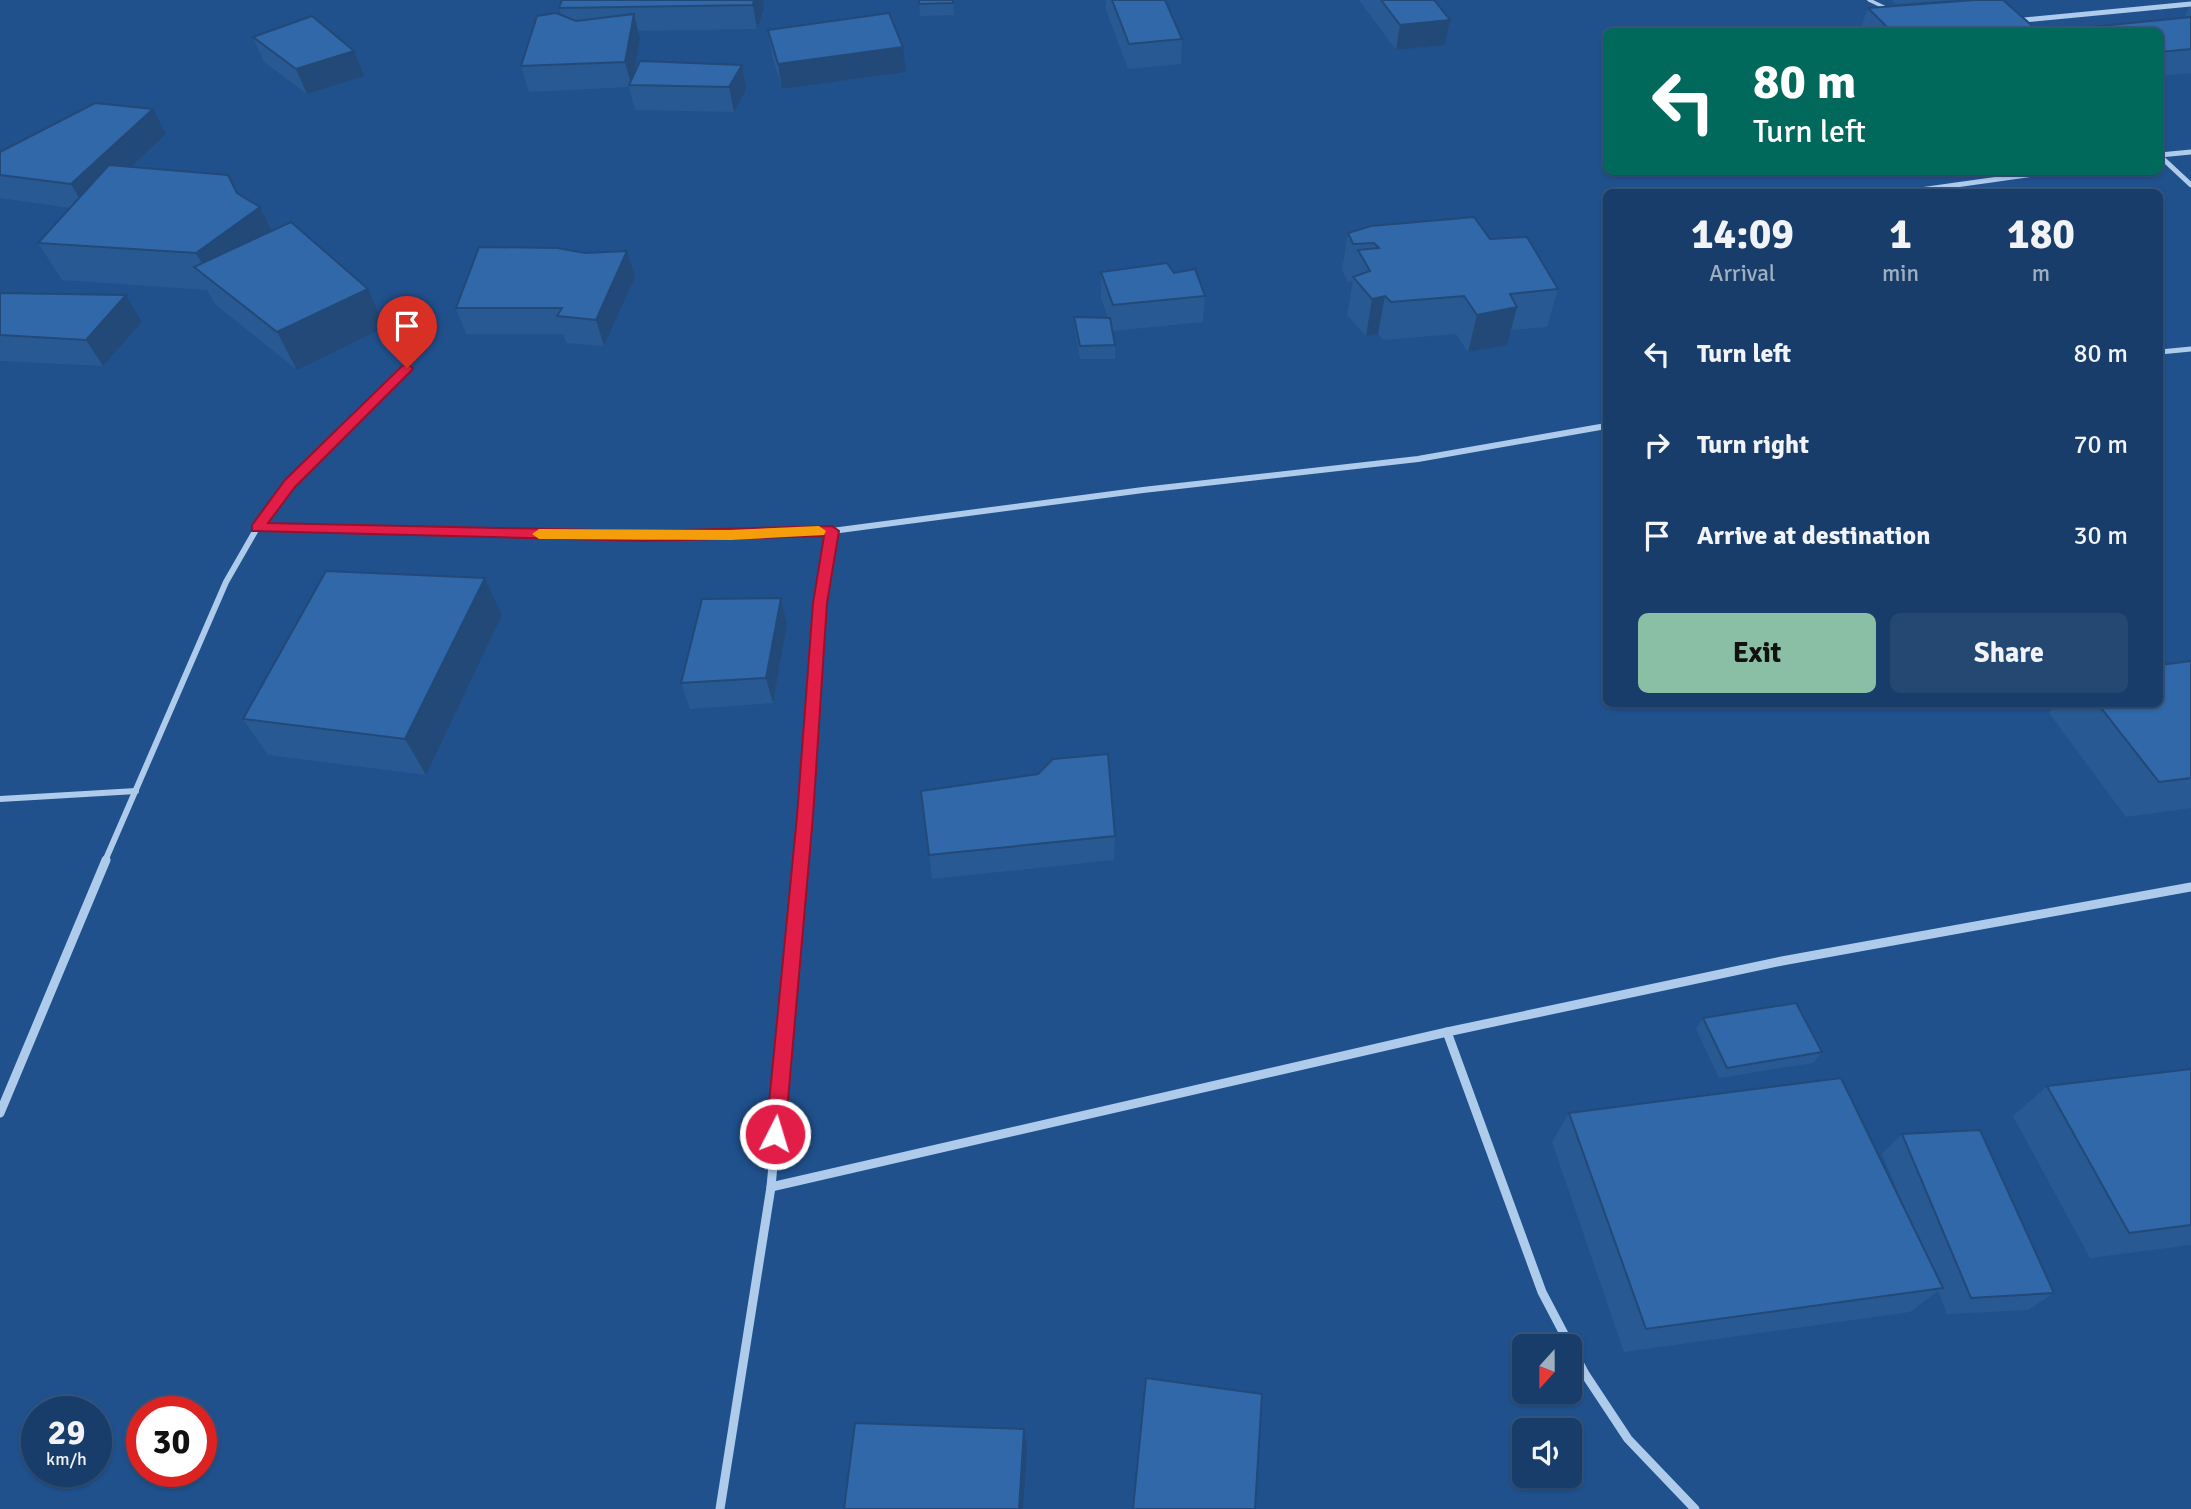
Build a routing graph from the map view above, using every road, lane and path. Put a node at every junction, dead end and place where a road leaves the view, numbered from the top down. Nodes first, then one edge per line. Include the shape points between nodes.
1 (1869, 0) edge
2 (2191, 4) edge
3 (1892, 10) edge
4 (2002, 20) edge
5 (2014, 21) junction
6 (2022, 28) edge
7 (2191, 152) edge
8 (2163, 156) edge
9 (2163, 159) edge
10 (2028, 175) edge
11 (2191, 185) edge
12 (1927, 189) edge
13 (2191, 349) edge
14 (2163, 352) edge
15 (407, 368) dead end
16 (1603, 427) edge
17 (257, 528) junction
18 (832, 531) junction
19 (136, 792) junction
20 (0, 799) edge
21 (2191, 887) edge
22 (1447, 1032) junction
23 (0, 1113) edge
24 (771, 1187) junction
25 (720, 1509) edge
26 (1695, 1509) edge

1 - 3 lane
2 - 5 street
4 - 5 lane
5 - 6 street
7 - 8 street
9 - 11 street
10 - 12 street
13 - 14 street
15 - 17 street via 290,484
16 - 18 street via 1418,459
17 - 18 street via 645,536
17 - 19 street via 226,582
18 - 24 street via 820,603
19 - 20 street
19 - 23 street
21 - 22 street via 1782,961
22 - 24 street
22 - 26 street via 1542,1292 1585,1374 1628,1439
24 - 25 street

